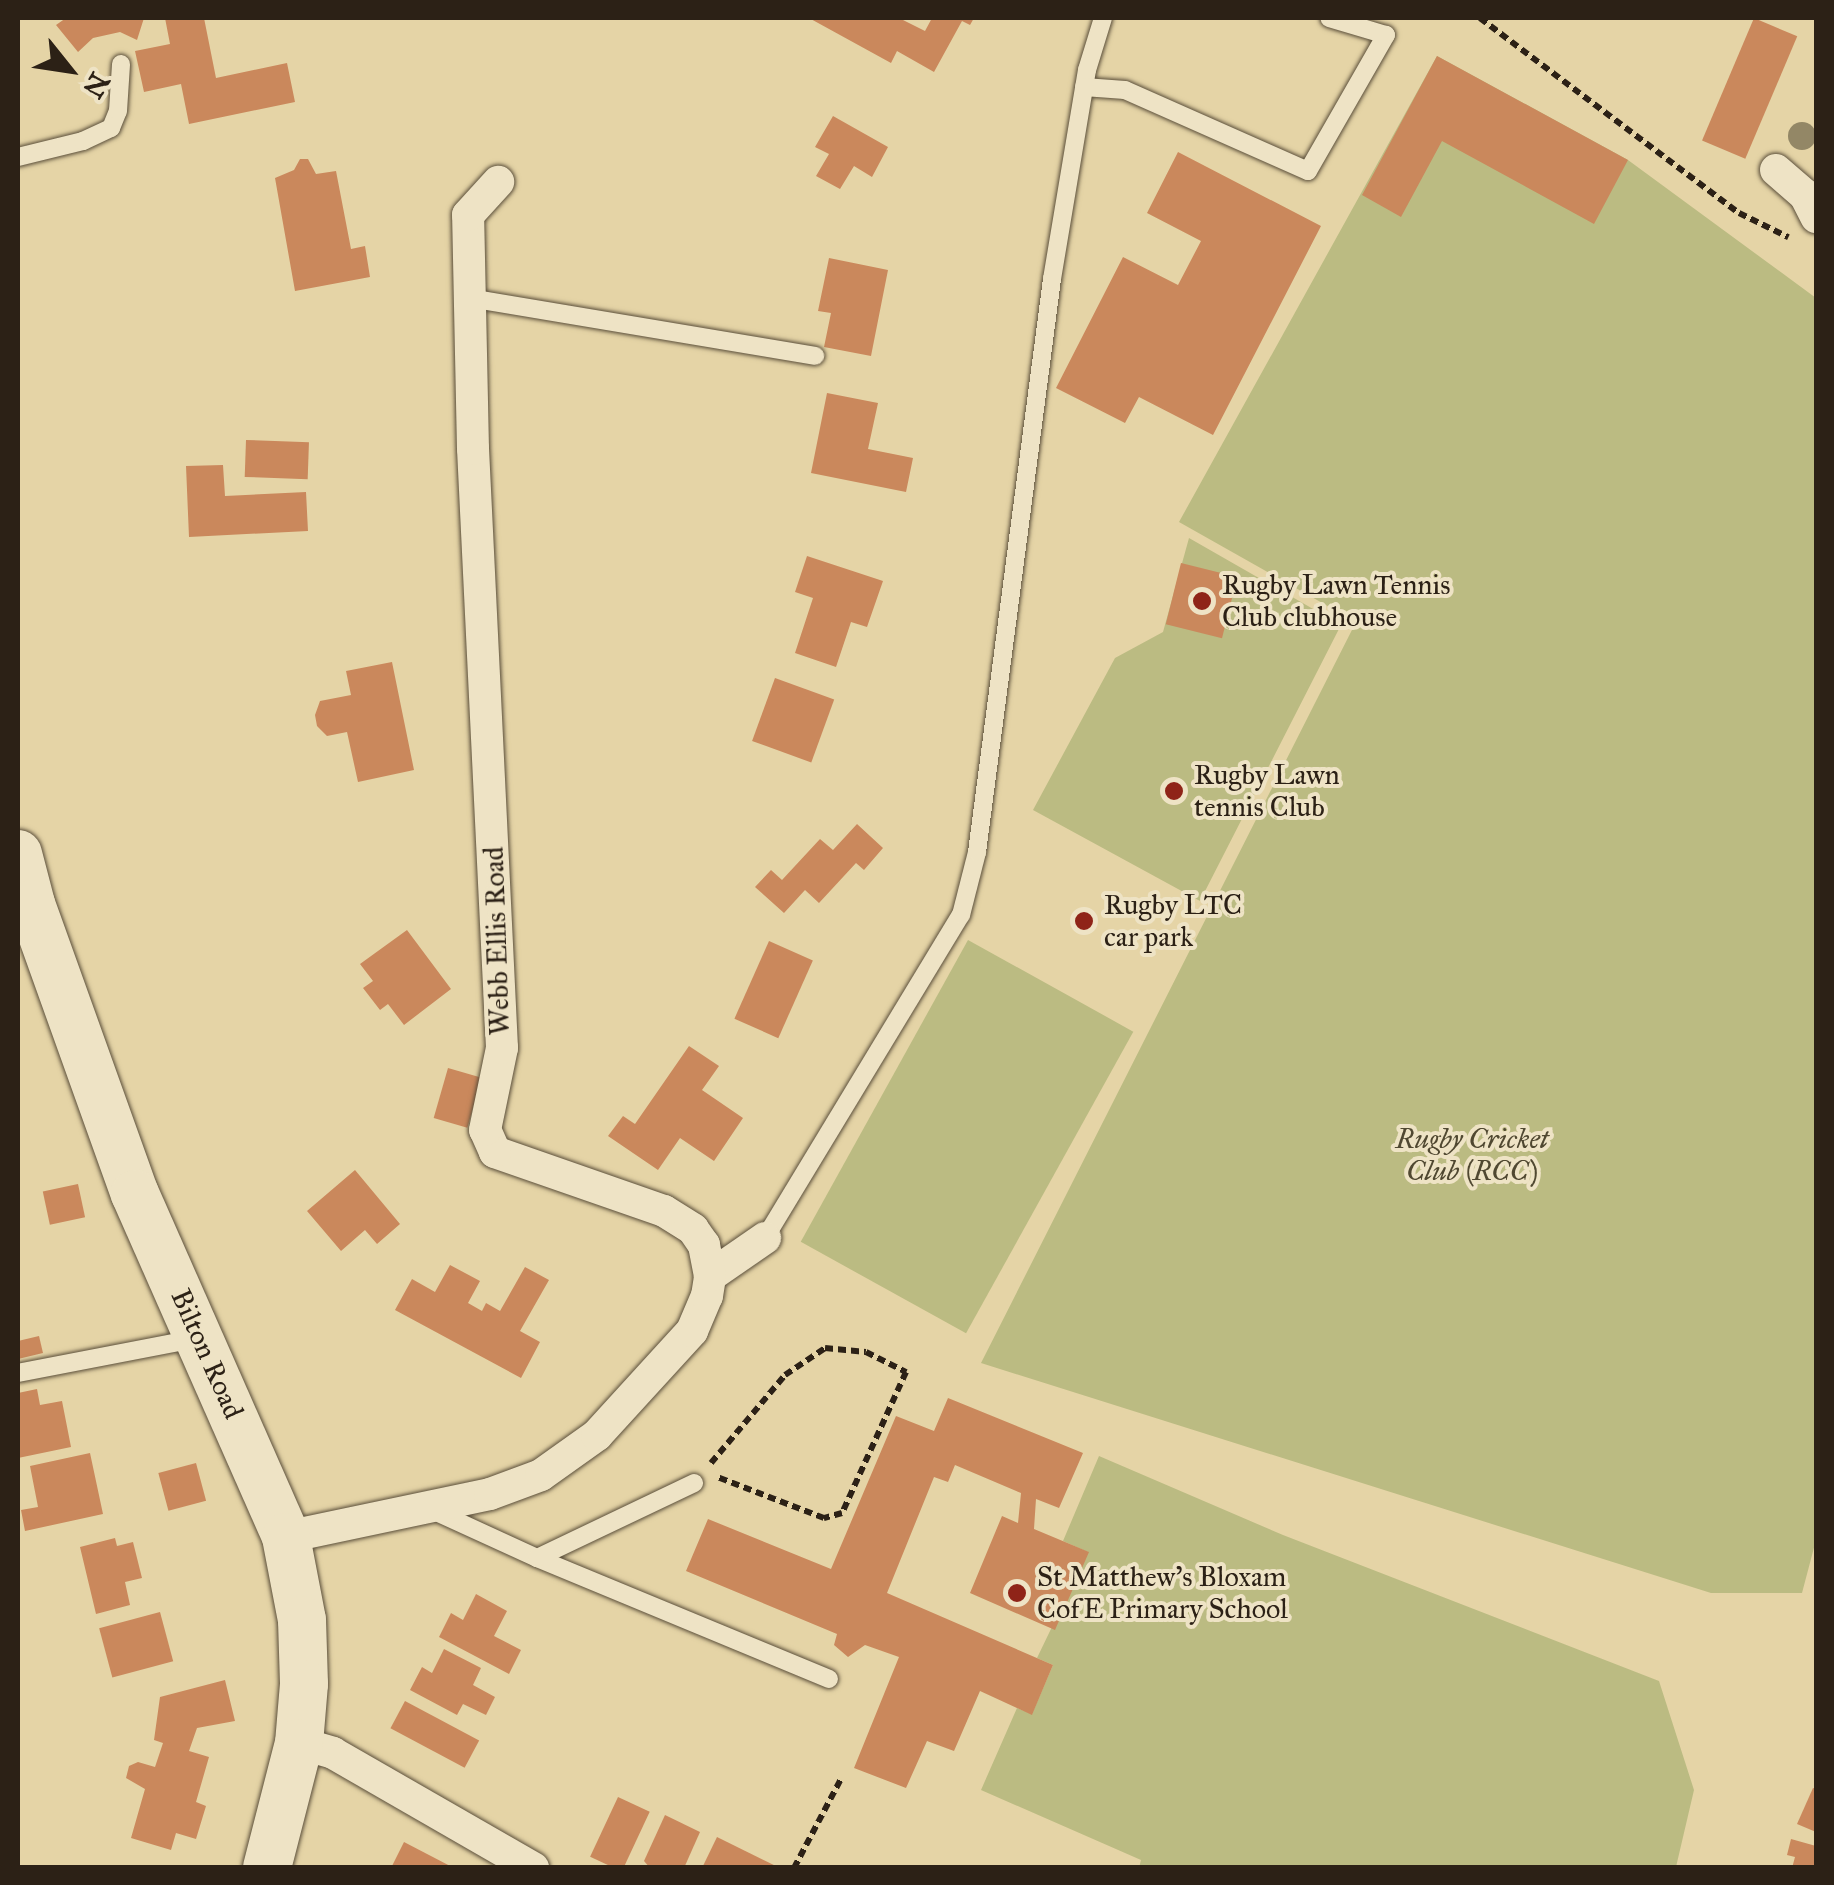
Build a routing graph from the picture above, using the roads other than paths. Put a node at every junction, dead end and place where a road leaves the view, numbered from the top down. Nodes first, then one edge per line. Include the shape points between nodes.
1 (1103, 18) edge
2 (1328, 18) edge
3 (121, 64) dead end
4 (1084, 87) junction
5 (18, 157) edge
6 (1776, 170) dead end
7 (498, 182) dead end
8 (1810, 207) edge
9 (470, 298) junction
10 (815, 356) dead end
11 (18, 854) edge
12 (766, 1238) joint
13 (710, 1276) junction
14 (201, 1338) junction
15 (18, 1373) edge
16 (699, 1478) road end
17 (430, 1508) junction
18 (286, 1536) junction
19 (537, 1558) junction
20 (830, 1678) dead end
21 (299, 1743) junction
22 (268, 1868) edge
23 (534, 1868) edge

1 - 4 lane
2 - 4 lane via 1386,35 1308,171 1125,90
3 - 5 lane via 118,111 110,128
4 - 12 lane via 1052,278 977,852 960,915
6 - 8 street
7 - 9 street, Webb Ellis Road via 468,215
9 - 10 lane
9 - 13 street, Webb Ellis Road via 502,1048 485,1130 495,1152 664,1210 694,1228
11 - 14 main road, Bilton Road via 135,1194
12 - 13 street
13 - 17 street via 692,1331 597,1435 541,1475
14 - 15 lane
14 - 18 main road, Bilton Road
16 - 19 lane
17 - 18 street
17 - 19 lane
18 - 21 main road, Bilton Road via 302,1620
19 - 20 lane
21 - 22 main road, Bilton Road
21 - 23 street via 333,1753

